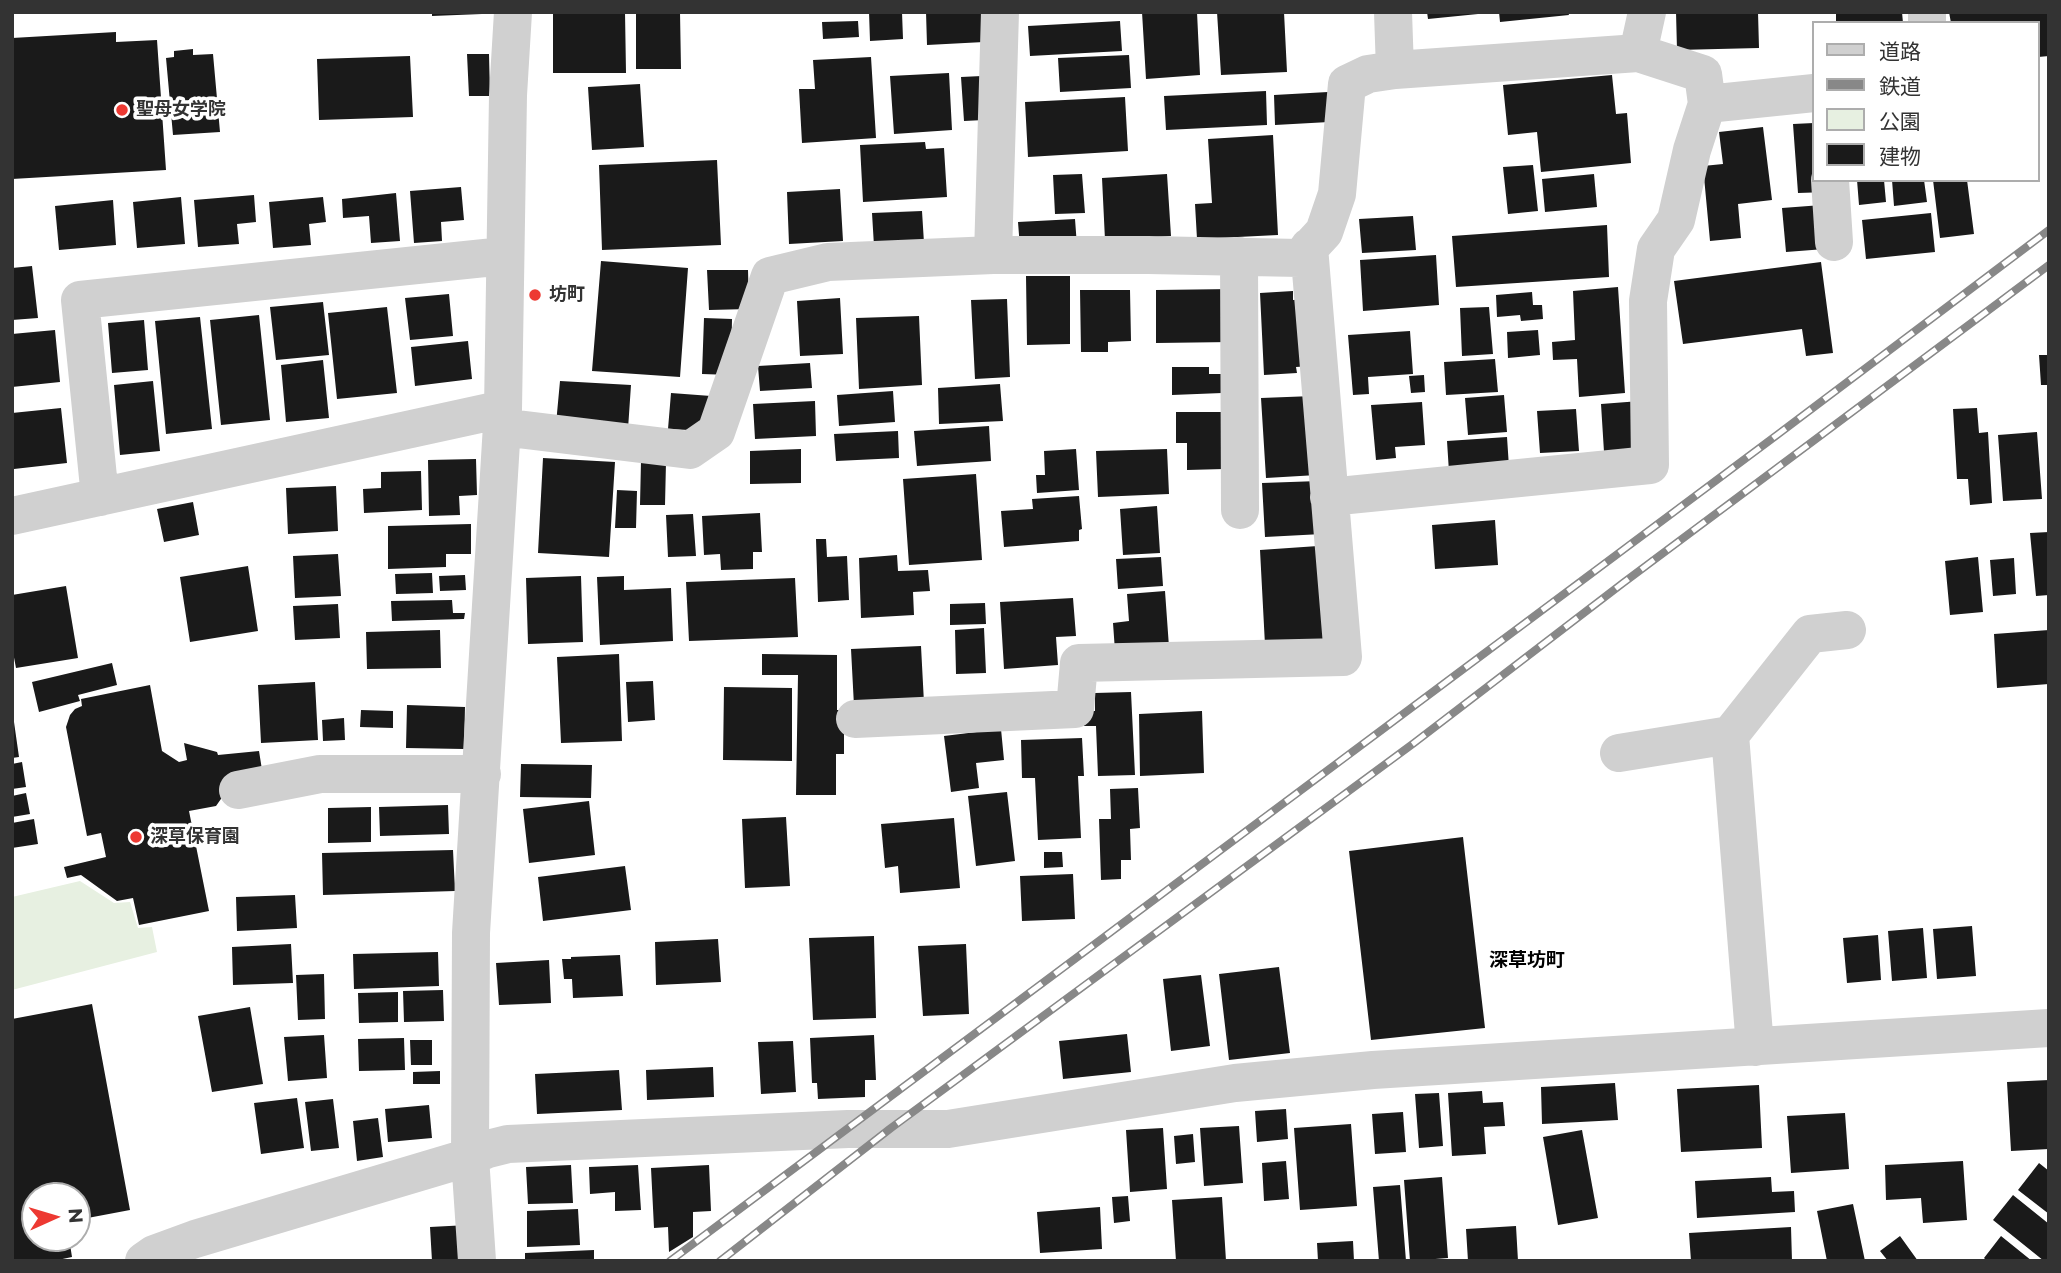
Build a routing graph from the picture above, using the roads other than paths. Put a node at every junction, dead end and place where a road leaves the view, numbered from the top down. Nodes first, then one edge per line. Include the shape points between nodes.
1 (513, 12) edge
2 (1000, 12) edge
3 (1393, 12) edge
4 (1647, 12) edge
5 (1638, 53) junction
6 (1395, 70) junction
7 (1812, 93) edge
8 (1707, 104) junction
9 (1830, 182) edge
10 (1834, 242) dead end
11 (1310, 247) junction
12 (993, 255) junction
13 (505, 256) junction
14 (1239, 256) junction
15 (502, 418) junction
16 (100, 497) junction
17 (1329, 497) junction
18 (1240, 510) dead end
19 (12, 516) edge
20 (1847, 630) dead end
21 (855, 719) dead end
22 (1730, 734) junction
23 (1619, 753) dead end
24 (482, 774) junction
25 (238, 790) dead end
26 (2049, 1028) edge
27 (1755, 1047) junction
28 (470, 1157) junction
29 (144, 1261) edge
30 (477, 1261) edge

1 - 13 street
2 - 12 street
3 - 6 street
4 - 5 street
5 - 6 street
5 - 8 street via 1703,74
6 - 11 street via 1368,74 1347,84 1337,194 1324,232
7 - 8 street
8 - 17 street via 1676,220 1656,249 1648,301 1650,465
9 - 10 street
11 - 14 street via 1300,258
11 - 17 street
12 - 14 street
12 - 15 street via 828,262 770,276 716,432 691,450
13 - 15 street
13 - 16 street via 80,300
14 - 18 street
15 - 16 street
15 - 24 street
16 - 19 street
17 - 21 street via 1343,657 1079,663 1075,709
20 - 22 street via 1810,634
22 - 23 street
22 - 27 street
24 - 25 street via 320,774
24 - 28 street via 471,933
26 - 27 street
27 - 28 street via 1235,1083 948,1129 528,1143 488,1149
28 - 29 street via 195,1239
28 - 30 street

